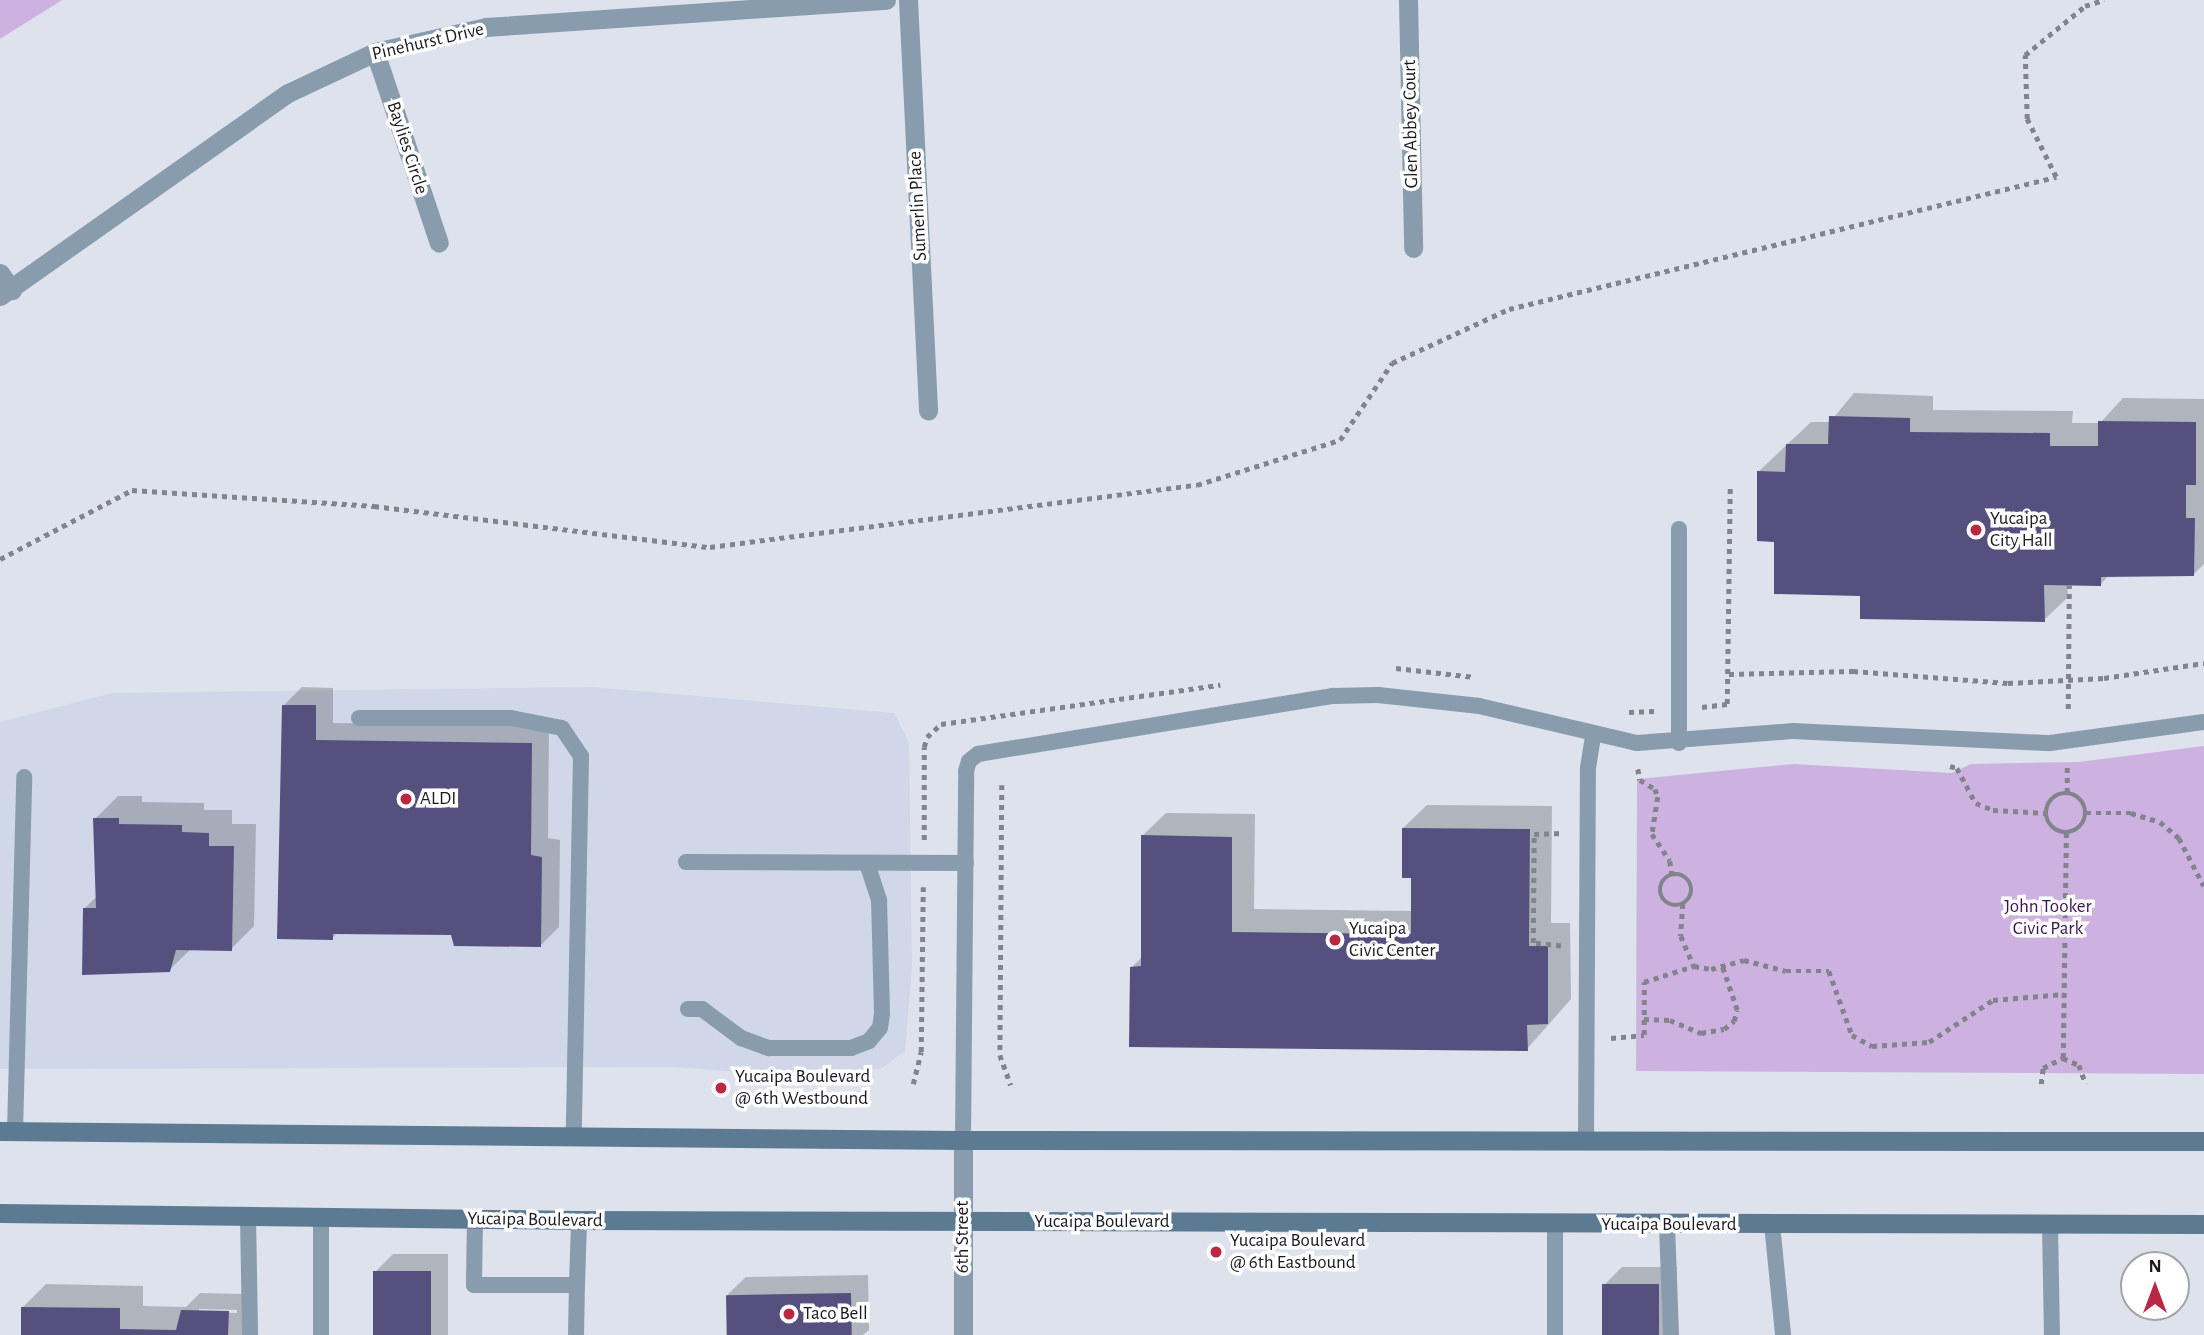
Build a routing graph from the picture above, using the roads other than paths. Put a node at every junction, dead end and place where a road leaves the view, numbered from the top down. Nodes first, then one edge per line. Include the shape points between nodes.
1 (886, 0) edge
2 (908, 0) edge
3 (1408, 0) edge
4 (375, 52) junction
5 (439, 243) dead end
6 (1413, 248) dead end
7 (0, 272) edge
8 (6, 293) edge
9 (928, 411) dead end
10 (1679, 529) dead end
11 (359, 718) dead end
12 (2204, 722) edge
13 (1593, 736) junction
14 (1679, 743) junction
15 (24, 777) dead end
16 (686, 862) dead end
17 (867, 863) junction
18 (966, 863) junction
19 (688, 1009) dead end
20 (8, 1132) edge
21 (575, 1136) junction
22 (1586, 1139) junction
23 (964, 1140) junction
24 (2204, 1140) edge
25 (0, 1213) edge
26 (248, 1216) junction
27 (321, 1217) junction
28 (475, 1219) junction
29 (579, 1220) junction
30 (964, 1222) junction
31 (1772, 1224) junction
32 (2050, 1224) junction
33 (2204, 1224) edge
34 (1555, 1225) junction
35 (1667, 1225) junction
36 (577, 1285) junction
37 (250, 1335) edge
38 (321, 1335) edge
39 (576, 1335) edge
40 (964, 1335) edge
41 (1555, 1335) edge
42 (1671, 1335) edge
43 (1783, 1335) edge
44 (2053, 1335) edge

1 - 4 street, Pinehurst Drive via 486,27
2 - 9 street, Sumerlin Place
3 - 6 street, Glen Abbey Court
4 - 5 street, Baylies Circle
4 - 8 street, Pinehurst Drive via 268,106
7 - 8 street
10 - 14 lane
11 - 21 lane via 511,718 562,728 581,756
12 - 14 lane via 2050,743 1792,731
13 - 14 lane
13 - 18 lane via 1479,706 1378,695 1333,696 994,750 978,754 966,771
13 - 22 lane via 1588,768
15 - 20 lane
16 - 17 lane
17 - 18 lane
17 - 19 lane via 879,900 882,1013 880,1028 869,1041 851,1048 769,1048 741,1038 702,1009
18 - 23 lane
20 - 21 main road
21 - 23 main road
22 - 23 main road
22 - 24 main road
23 - 30 street, 6th Street
25 - 26 main road, Yucaipa Boulevard
26 - 27 main road, Yucaipa Boulevard
26 - 37 lane
27 - 28 main road, Yucaipa Boulevard
27 - 38 lane
28 - 29 main road, Yucaipa Boulevard
28 - 36 lane via 474,1285
29 - 30 main road, Yucaipa Boulevard
29 - 36 lane
30 - 34 main road, Yucaipa Boulevard
30 - 40 street, 6th Street
31 - 32 main road, Yucaipa Boulevard
31 - 35 main road, Yucaipa Boulevard
31 - 43 lane
32 - 33 main road, Yucaipa Boulevard
32 - 44 lane
34 - 35 main road, Yucaipa Boulevard
34 - 41 lane
35 - 42 lane
36 - 39 lane

